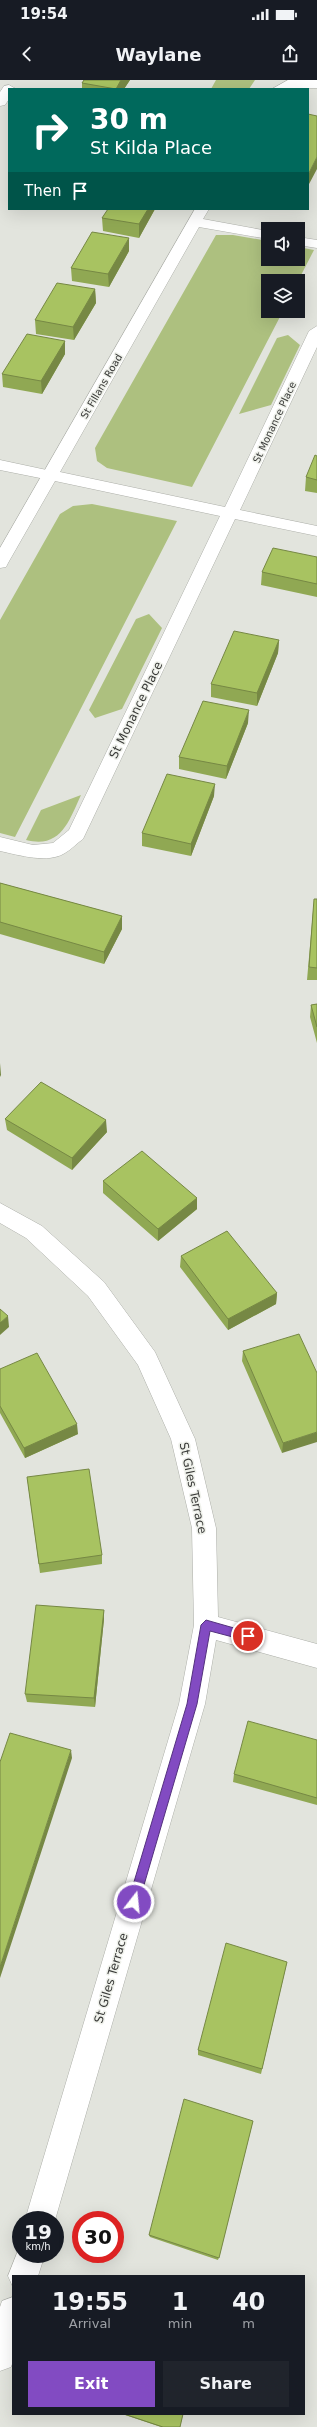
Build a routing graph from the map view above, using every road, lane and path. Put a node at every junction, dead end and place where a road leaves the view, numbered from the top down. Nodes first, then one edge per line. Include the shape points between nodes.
1 (16, 80) edge
2 (317, 84) edge
3 (284, 87) edge
4 (10, 88) edge
5 (8, 90) edge
6 (0, 102) edge
7 (199, 216) edge
8 (261, 233) edge
9 (305, 242) edge
10 (317, 244) edge
11 (317, 331) edge
12 (0, 465) edge
13 (50, 475) junction
14 (231, 512) junction
15 (317, 531) edge
16 (0, 562) edge
17 (0, 844) edge
18 (0, 1212) edge
19 (206, 1625) junction
20 (317, 1656) edge
21 (43, 2211) edge
22 (28, 2263) edge
23 (24, 2275) edge
24 (12, 2315) edge
25 (0, 2356) edge

1 - 4 street
2 - 3 street
5 - 6 street
7 - 8 street
7 - 13 street, St Fillans Road
9 - 10 street
11 - 14 street, St Monance Place
12 - 13 street
13 - 14 street
13 - 16 street, St Fillans Road
14 - 15 street
14 - 17 street, St Monance Place via 76,834 58,849 33,852
18 - 19 street, St Giles Terrace via 34,1232 96,1289 147,1359 183,1438 204,1528
19 - 20 street
19 - 21 street, St Giles Terrace via 192,1704
22 - 23 street
24 - 25 street

